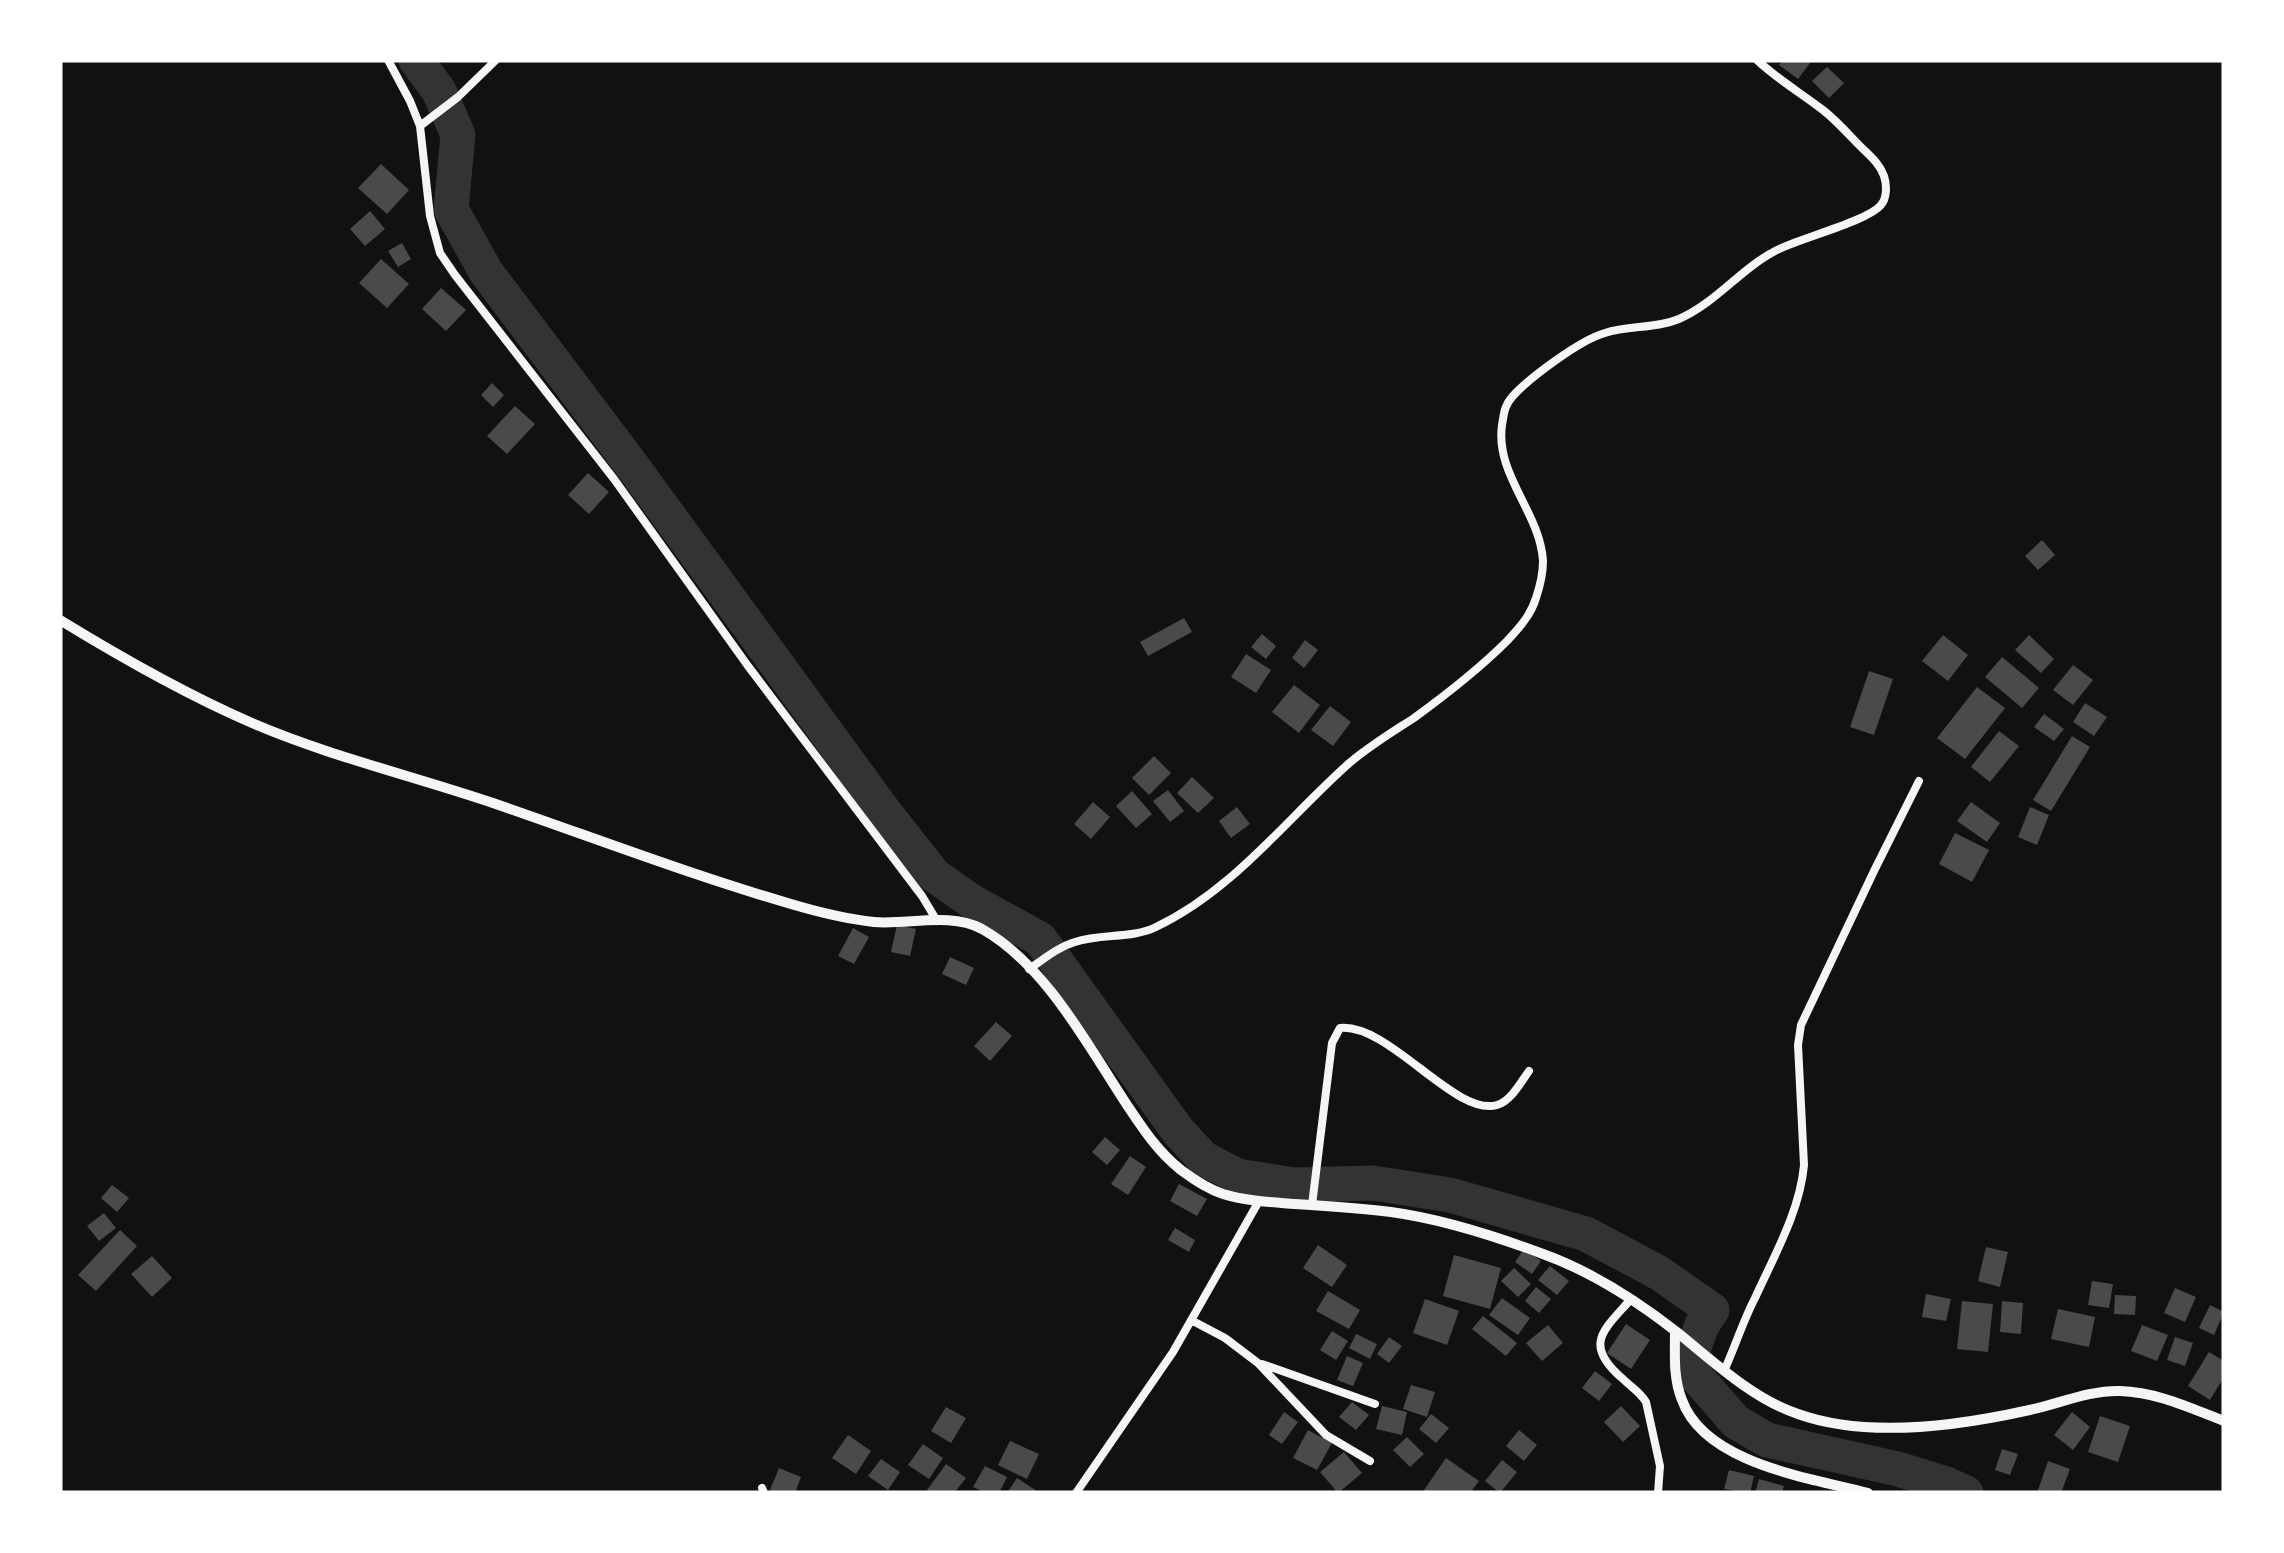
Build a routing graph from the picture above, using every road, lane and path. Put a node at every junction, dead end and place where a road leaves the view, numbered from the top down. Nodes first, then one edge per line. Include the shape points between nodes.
1 (388, 60) edge
2 (496, 60) edge
3 (1757, 60) edge
4 (420, 126) junction
5 (60, 620) edge
6 (1919, 781) dead end
7 (937, 921) junction
8 (1034, 965) junction
9 (1529, 1072) dead end
10 (1259, 1201) junction
11 (1312, 1201) junction
12 (1631, 1299) junction
13 (1191, 1320) junction
14 (1675, 1331) junction
15 (1258, 1363) junction
16 (1721, 1368) junction
17 (1374, 1404) dead end
18 (2224, 1421) edge
19 (1370, 1462) dead end
20 (1076, 1493) edge
21 (1658, 1493) edge
22 (1868, 1493) edge

1 - 4 street
2 - 4 street
3 - 8 street via 1826,112 1878,164 1886,179 1879,208 1774,252 1678,319 1583,343 1515,393 1505,406 1502,452 1543,559 1535,603 1522,626 1480,669 1348,764 1200,899 1154,929 1075,941
4 - 7 street via 440,253
5 - 7 street via 188,693 347,757 814,911 874,922
6 - 16 street via 1800,1025 1802,1184
7 - 8 street via 980,928
8 - 10 street via 1167,1158 1210,1188
9 - 11 street via 1506,1100 1483,1105 1378,1040 1340,1028 1332,1043
10 - 11 street
10 - 13 street
11 - 12 street via 1422,1217 1504,1240 1577,1268
12 - 14 street
12 - 21 street via 1601,1332 1601,1352 1646,1402 1660,1466
13 - 15 street
13 - 20 street
14 - 16 street
14 - 22 street via 1682,1400 1702,1430 1762,1465
15 - 17 street
15 - 19 street via 1326,1436
16 - 18 street via 1794,1413 1824,1421 1965,1421 2108,1391 2158,1396

